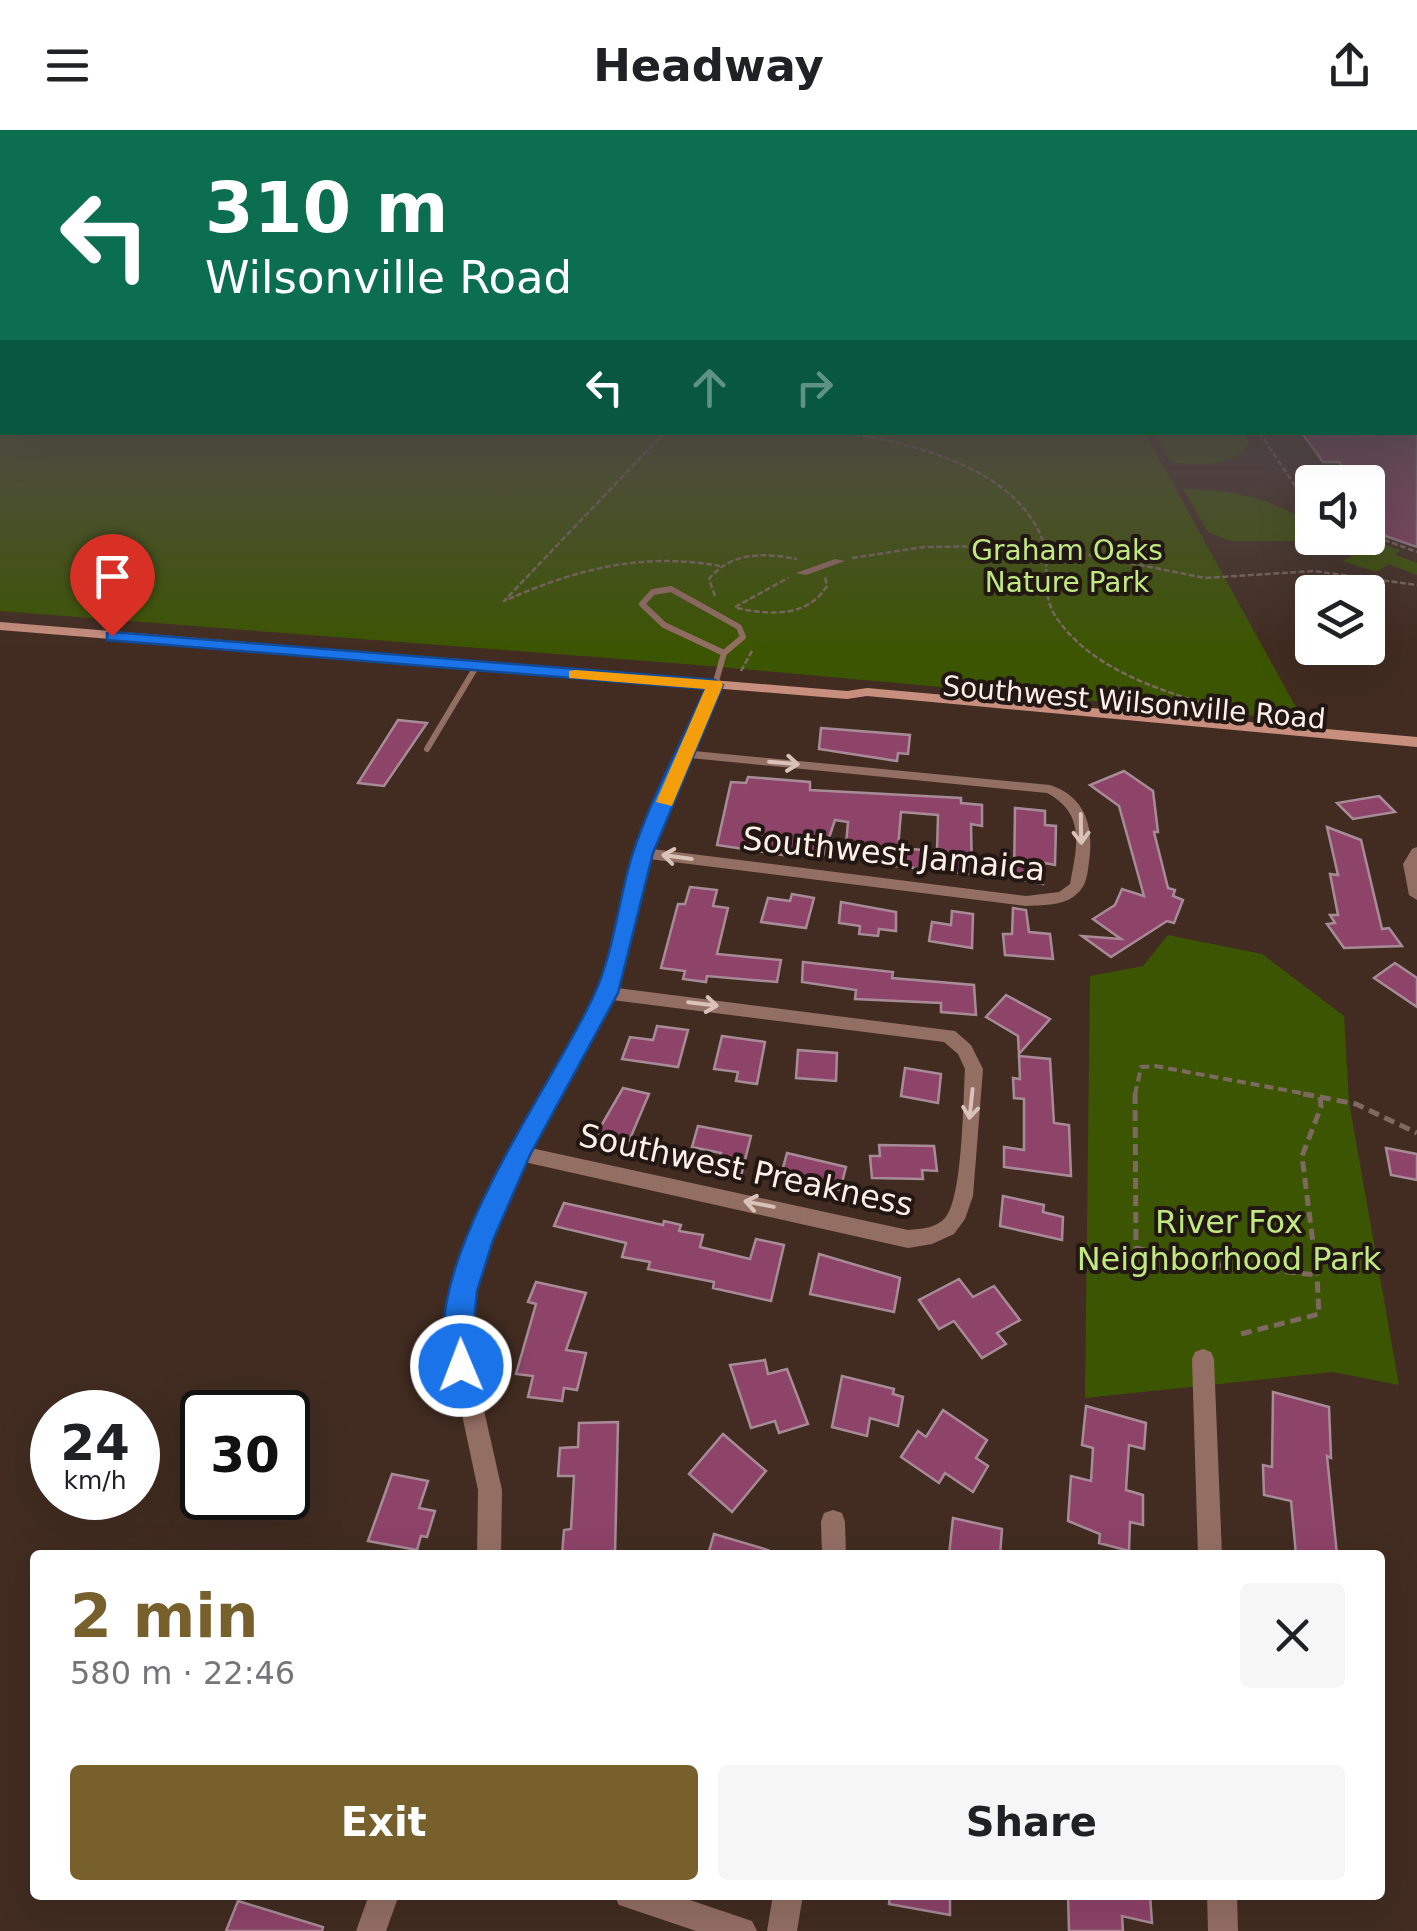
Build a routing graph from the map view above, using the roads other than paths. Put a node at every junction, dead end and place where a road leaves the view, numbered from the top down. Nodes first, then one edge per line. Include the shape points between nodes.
1 (839, 562) road end
2 (825, 577) road end
3 (0, 626) edge
4 (724, 653) junction
5 (476, 667) junction
6 (715, 685) junction
7 (847, 695) junction
8 (1417, 742) edge
9 (427, 749) dead end
10 (1417, 753) edge
11 (687, 754) junction
12 (1417, 852) edge
13 (643, 853) junction
14 (1417, 896) edge
15 (606, 993) junction
16 (518, 1153) junction
17 (1203, 1359) dead end
18 (832, 1522) dead end
19 (489, 1550) edge
20 (834, 1550) edge
21 (1210, 1550) edge
22 (382, 1900) edge
23 (646, 1900) edge
24 (787, 1900) edge
25 (1222, 1900) edge
26 (371, 1931) edge
27 (742, 1931) edge
28 (782, 1931) edge
29 (1224, 1931) edge

1 - 2 street via 805,568
3 - 5 main road, Southwest Wilsonville Road
4 - 4 lane via 742,637 735,624 685,592 658,590 643,599 655,620
4 - 6 lane
5 - 6 main road, Southwest Wilsonville Road
5 - 9 lane
6 - 7 main road, Southwest Wilsonville Road
6 - 11 street
7 - 8 main road, Southwest Wilsonville Road
7 - 10 main road, Southwest Wilsonville Road via 865,702
11 - 13 street
11 -> 13 street, Southwest Jamaica via 1050,789 1078,805 1082,817 1078,886 1063,897 1026,901
12 - 14 street via 1411,864
13 - 15 street
15 - 16 street
15 -> 16 street, Southwest Preakness via 949,1036 966,1050 974,1069 964,1197 955,1222 932,1237 908,1238
16 - 19 street via 463,1291 458,1344 490,1490
17 - 21 street
18 - 20 street
22 - 26 street
23 - 27 street
24 - 28 street
25 - 29 street

